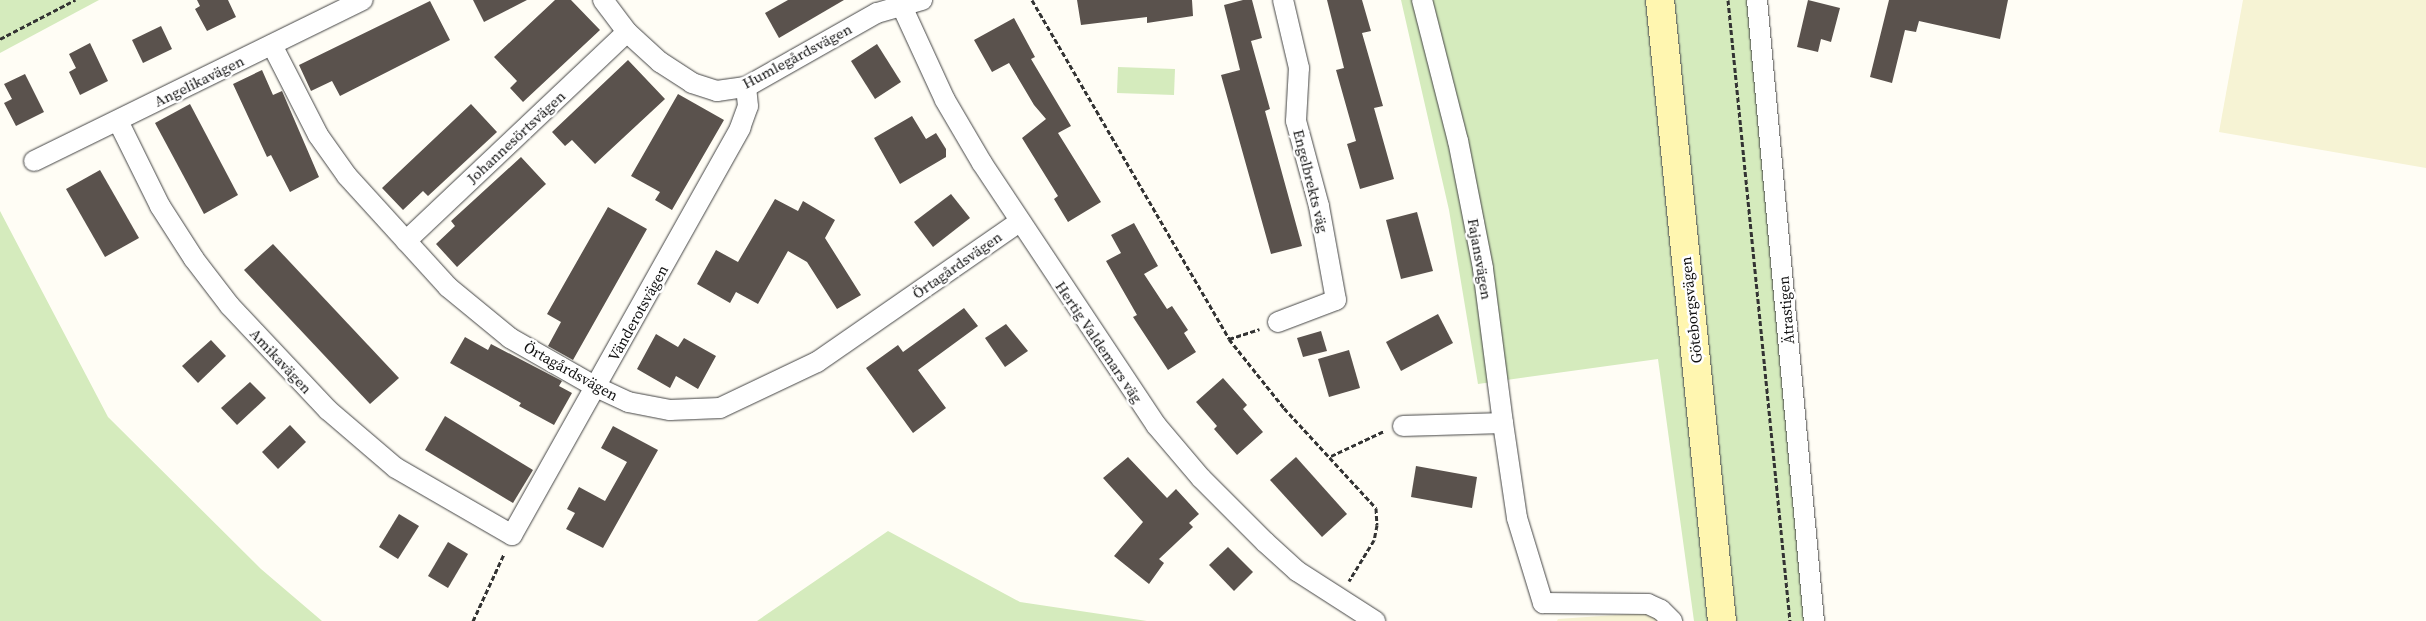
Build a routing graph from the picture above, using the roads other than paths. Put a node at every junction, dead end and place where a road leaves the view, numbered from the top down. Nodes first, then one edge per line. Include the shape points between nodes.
1 (363, 0) edge
2 (603, 0) edge
3 (922, 0) edge
4 (1283, 0) edge
5 (1422, 0) edge
6 (1660, 0) edge
7 (1757, 0) edge
8 (900, 3) edge
9 (627, 32) junction
10 (272, 46) junction
11 (746, 87) junction
12 (118, 121) junction
13 (34, 161) dead end
14 (1019, 222) junction
15 (406, 241) junction
16 (1278, 322) road end
17 (596, 387) junction
18 (1503, 423) junction
19 (1403, 426) road end
20 (512, 535) joint
21 (1375, 621) edge
22 (1672, 621) edge
23 (1722, 621) edge
24 (1814, 621) edge

1 - 10 street, Angelikavägen
2 - 9 street, Humlegårdsvägen
3 - 8 street, Humlegårdsvägen
4 - 16 street, Engelbrekts väg via 1299,68 1296,121 1319,206 1336,300
5 - 18 street, Fajansvägen via 1458,141 1483,268
6 - 23 main road, Göteborgsvägen
7 - 24 street, Ätrastigen
8 - 11 street, Humlegårdsvägen via 877,12
8 - 14 street, Hertig Valdemars väg via 945,100
9 - 11 street, Humlegårdsvägen via 660,62 692,83 716,91
9 - 15 street, Johannesörtsvägen
10 - 12 street, Angelikavägen
10 - 15 street, Örtagårdsvägen via 318,134 347,176
11 - 17 street, Vänderotsvägen via 748,106 740,128
12 - 13 street, Angelikavägen
12 - 20 street, Amikavägen via 160,206 194,259 230,306 328,410 396,468
14 - 17 street, Örtagårdsvägen via 817,362 720,408 670,410 628,402
14 - 21 street, Hertig Valdemars väg via 1156,425 1201,478 1297,571
15 - 17 street, Örtagårdsvägen via 448,288 476,313 510,338
17 - 20 street, Vänderotsvägen
18 - 19 street
18 - 22 street, Fajansvägen via 1517,518 1543,603 1648,604 1661,610

